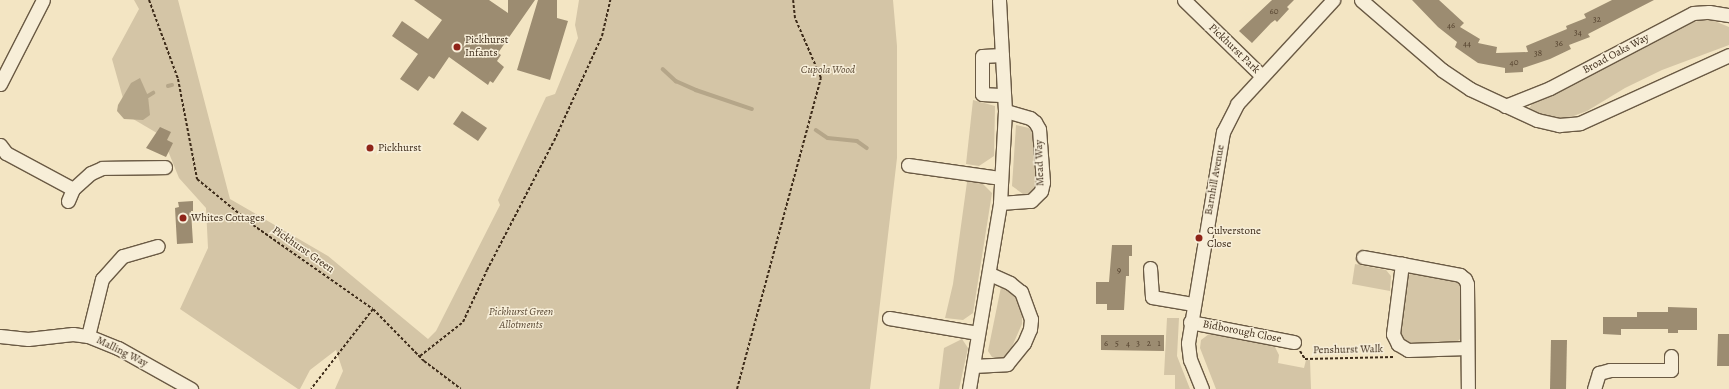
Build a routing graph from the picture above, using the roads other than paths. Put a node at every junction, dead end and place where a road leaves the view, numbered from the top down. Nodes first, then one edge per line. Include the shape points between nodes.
1 (43, 0) edge
2 (999, 0) edge
3 (1184, 0) edge
4 (1333, 0) edge
5 (1361, 0) edge
6 (1729, 15) edge
7 (1002, 55) junction
8 (1729, 55) edge
9 (1262, 76) junction
10 (0, 84) edge
11 (1004, 95) junction
12 (1505, 106) junction
13 (1005, 111) junction
14 (0, 145) edge
15 (908, 165) dead end
16 (165, 167) dead end
17 (1001, 178) junction
18 (74, 189) junction
19 (68, 201) dead end
20 (1000, 203) junction
21 (158, 246) dead end
22 (1364, 257) dead end
23 (1402, 264) junction
24 (1150, 268) dead end
25 (990, 274) junction
26 (1193, 304) junction
27 (889, 318) dead end
28 (1190, 322) junction
29 (978, 333) junction
30 (0, 336) edge
31 (88, 336) junction
32 (1294, 342) road end
33 (1467, 348) junction
34 (1671, 356) dead end
35 (974, 366) junction
36 (191, 389) edge
37 (969, 389) edge
38 (1202, 389) edge
39 (1468, 389) edge
40 (1594, 389) edge

1 - 10 street
2 - 7 street
3 - 9 street, Pickhurst Park
4 - 9 street, Pickhurst Park
5 - 12 street via 1442,70 1470,89
6 - 12 street, Broad Oaks Way via 1693,13 1550,88
7 - 11 street
7 - 11 street via 982,56 982,94
8 - 12 street via 1580,123 1559,125 1537,120
9 - 26 street, Barnhill Avenue via 1237,104 1223,132
11 - 13 street
13 - 17 street
13 - 20 street, Mead Way via 1030,118 1035,122 1038,129 1043,182 1041,191 1031,201
14 - 18 street via 6,153
15 - 17 street
16 - 18 street via 102,168 91,173
17 - 20 street
18 - 19 street
20 - 25 street
21 - 31 street via 123,256 102,279
22 - 23 street
23 - 33 street via 1460,275 1465,279
23 - 33 street via 1393,334 1398,344 1408,350
24 - 26 street via 1152,302
25 - 29 street
25 - 35 street via 1010,283 1021,292 1031,319 1030,329 1024,343 1007,364
26 - 28 street, Barnhill Avenue
27 - 29 street
28 - 32 street, Bidborough Close
28 - 38 street, Barnhill Avenue via 1190,360
29 - 35 street
30 - 31 street, Malling Way via 28,339 73,334
31 - 36 street, Malling Way via 118,348
33 - 39 street
34 - 40 street via 1671,370 1610,370 1599,373
35 - 37 street

